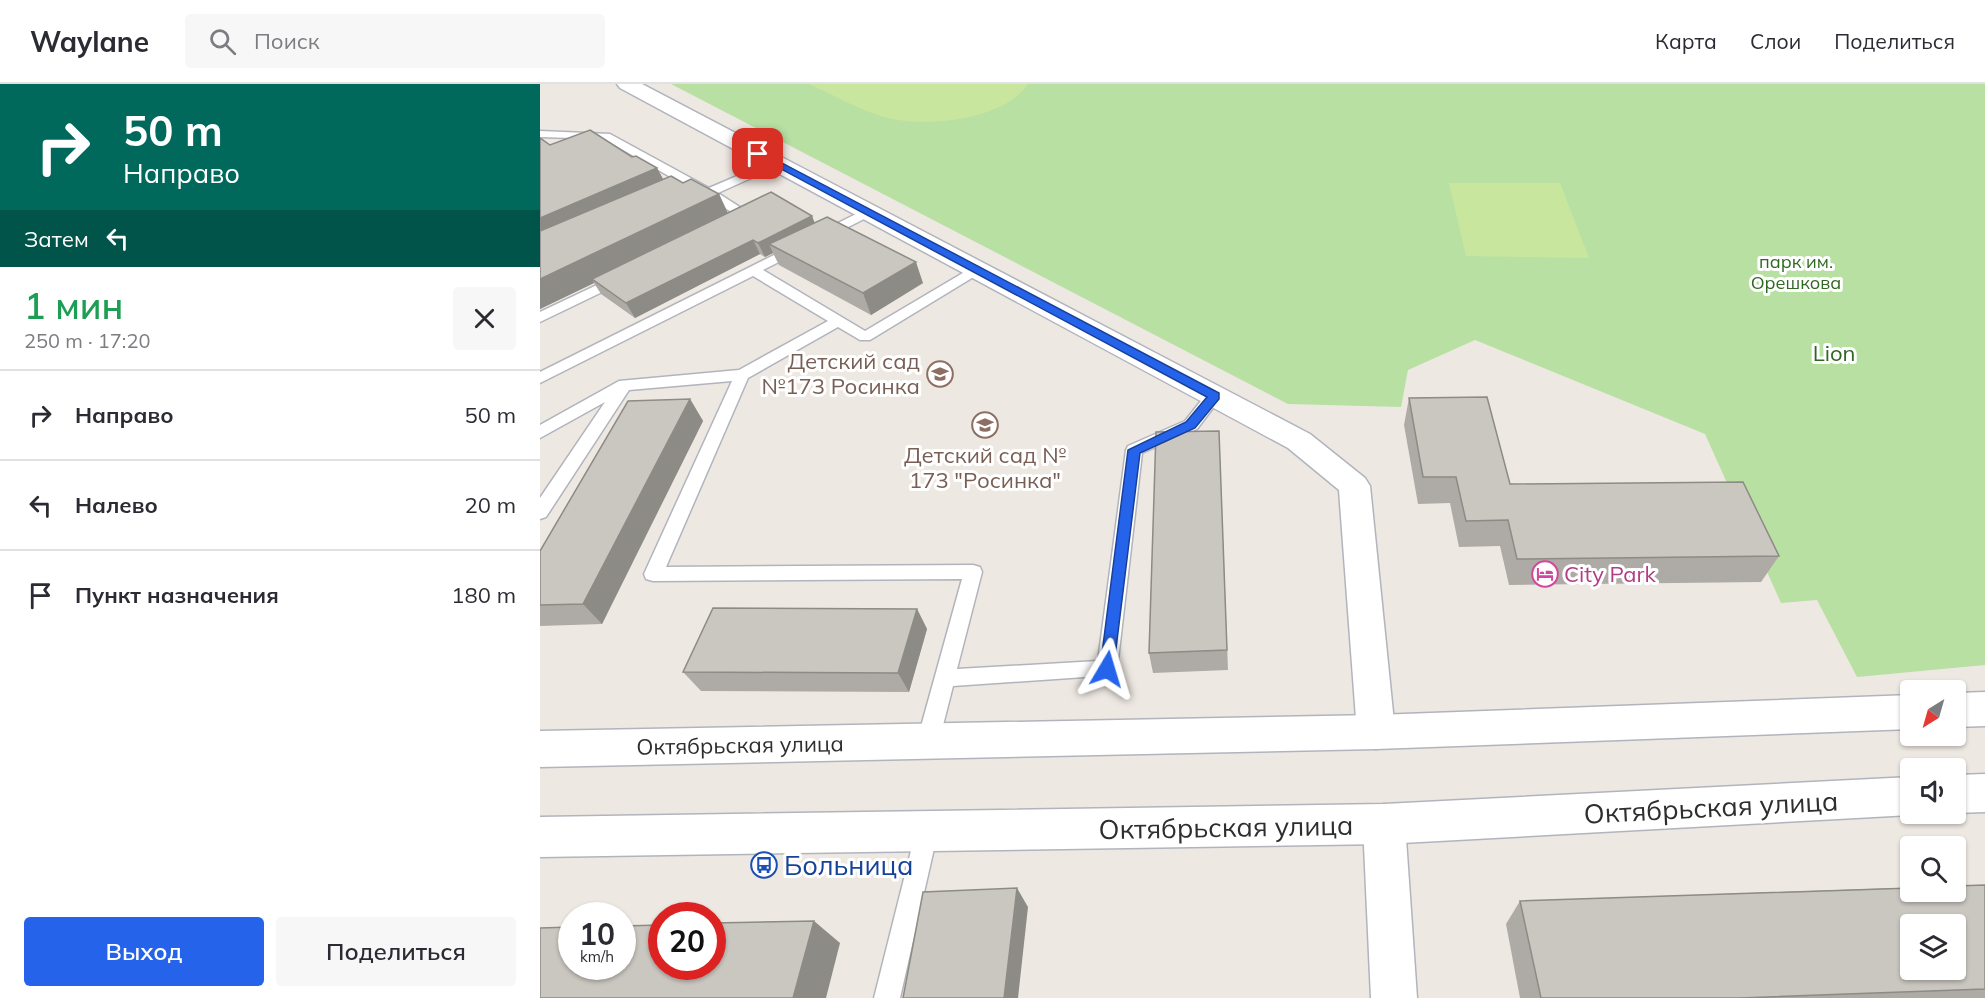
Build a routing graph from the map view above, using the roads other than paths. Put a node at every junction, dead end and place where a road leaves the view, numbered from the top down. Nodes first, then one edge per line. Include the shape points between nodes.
1 (627, 84) edge
2 (540, 134) edge
3 (776, 164) junction
4 (708, 194) junction
5 (868, 212) junction
6 (726, 225) edge
7 (753, 270) junction
8 (978, 270) junction
9 (633, 272) edge
10 (540, 318) edge
11 (839, 321) junction
12 (742, 375) junction
13 (540, 378) edge
14 (624, 385) junction
15 (1214, 396) junction
16 (540, 432) edge
17 (540, 512) edge
18 (945, 678) junction
19 (1985, 709) edge
20 (1966, 710) edge
21 (1900, 712) edge
22 (1376, 732) junction
23 (928, 741) junction
24 (540, 749) edge
25 (1985, 793) edge
26 (1966, 794) edge
27 (1900, 797) edge
28 (1384, 824) junction
29 (927, 831) junction
30 (540, 837) edge
31 (887, 998) edge
32 (1394, 998) edge

1 - 3 street
2 - 4 lane via 606,136 689,188
3 - 4 lane
3 - 5 street
4 - 6 lane via 746,215
5 - 7 lane
5 - 8 street
7 - 11 lane
7 - 13 lane
8 - 11 lane via 865,337
8 - 15 street
9 - 10 lane
11 - 12 lane
12 - 14 lane
12 - 18 lane via 653,574 973,572
14 - 16 lane
14 - 17 lane
15 - 18 lane via 1191,425 1134,450 1107,669
15 - 22 street via 1299,441 1354,486
18 - 23 lane
19 - 20 street
21 - 22 street, Октябрьская улица
22 - 23 street, Октябрьская улица
23 - 24 street, Октябрьская улица
25 - 26 street
27 - 28 street, Октябрьская улица
28 - 29 street, Октябрьская улица
28 - 32 street
29 - 30 street, Октябрьская улица
29 - 31 lane

